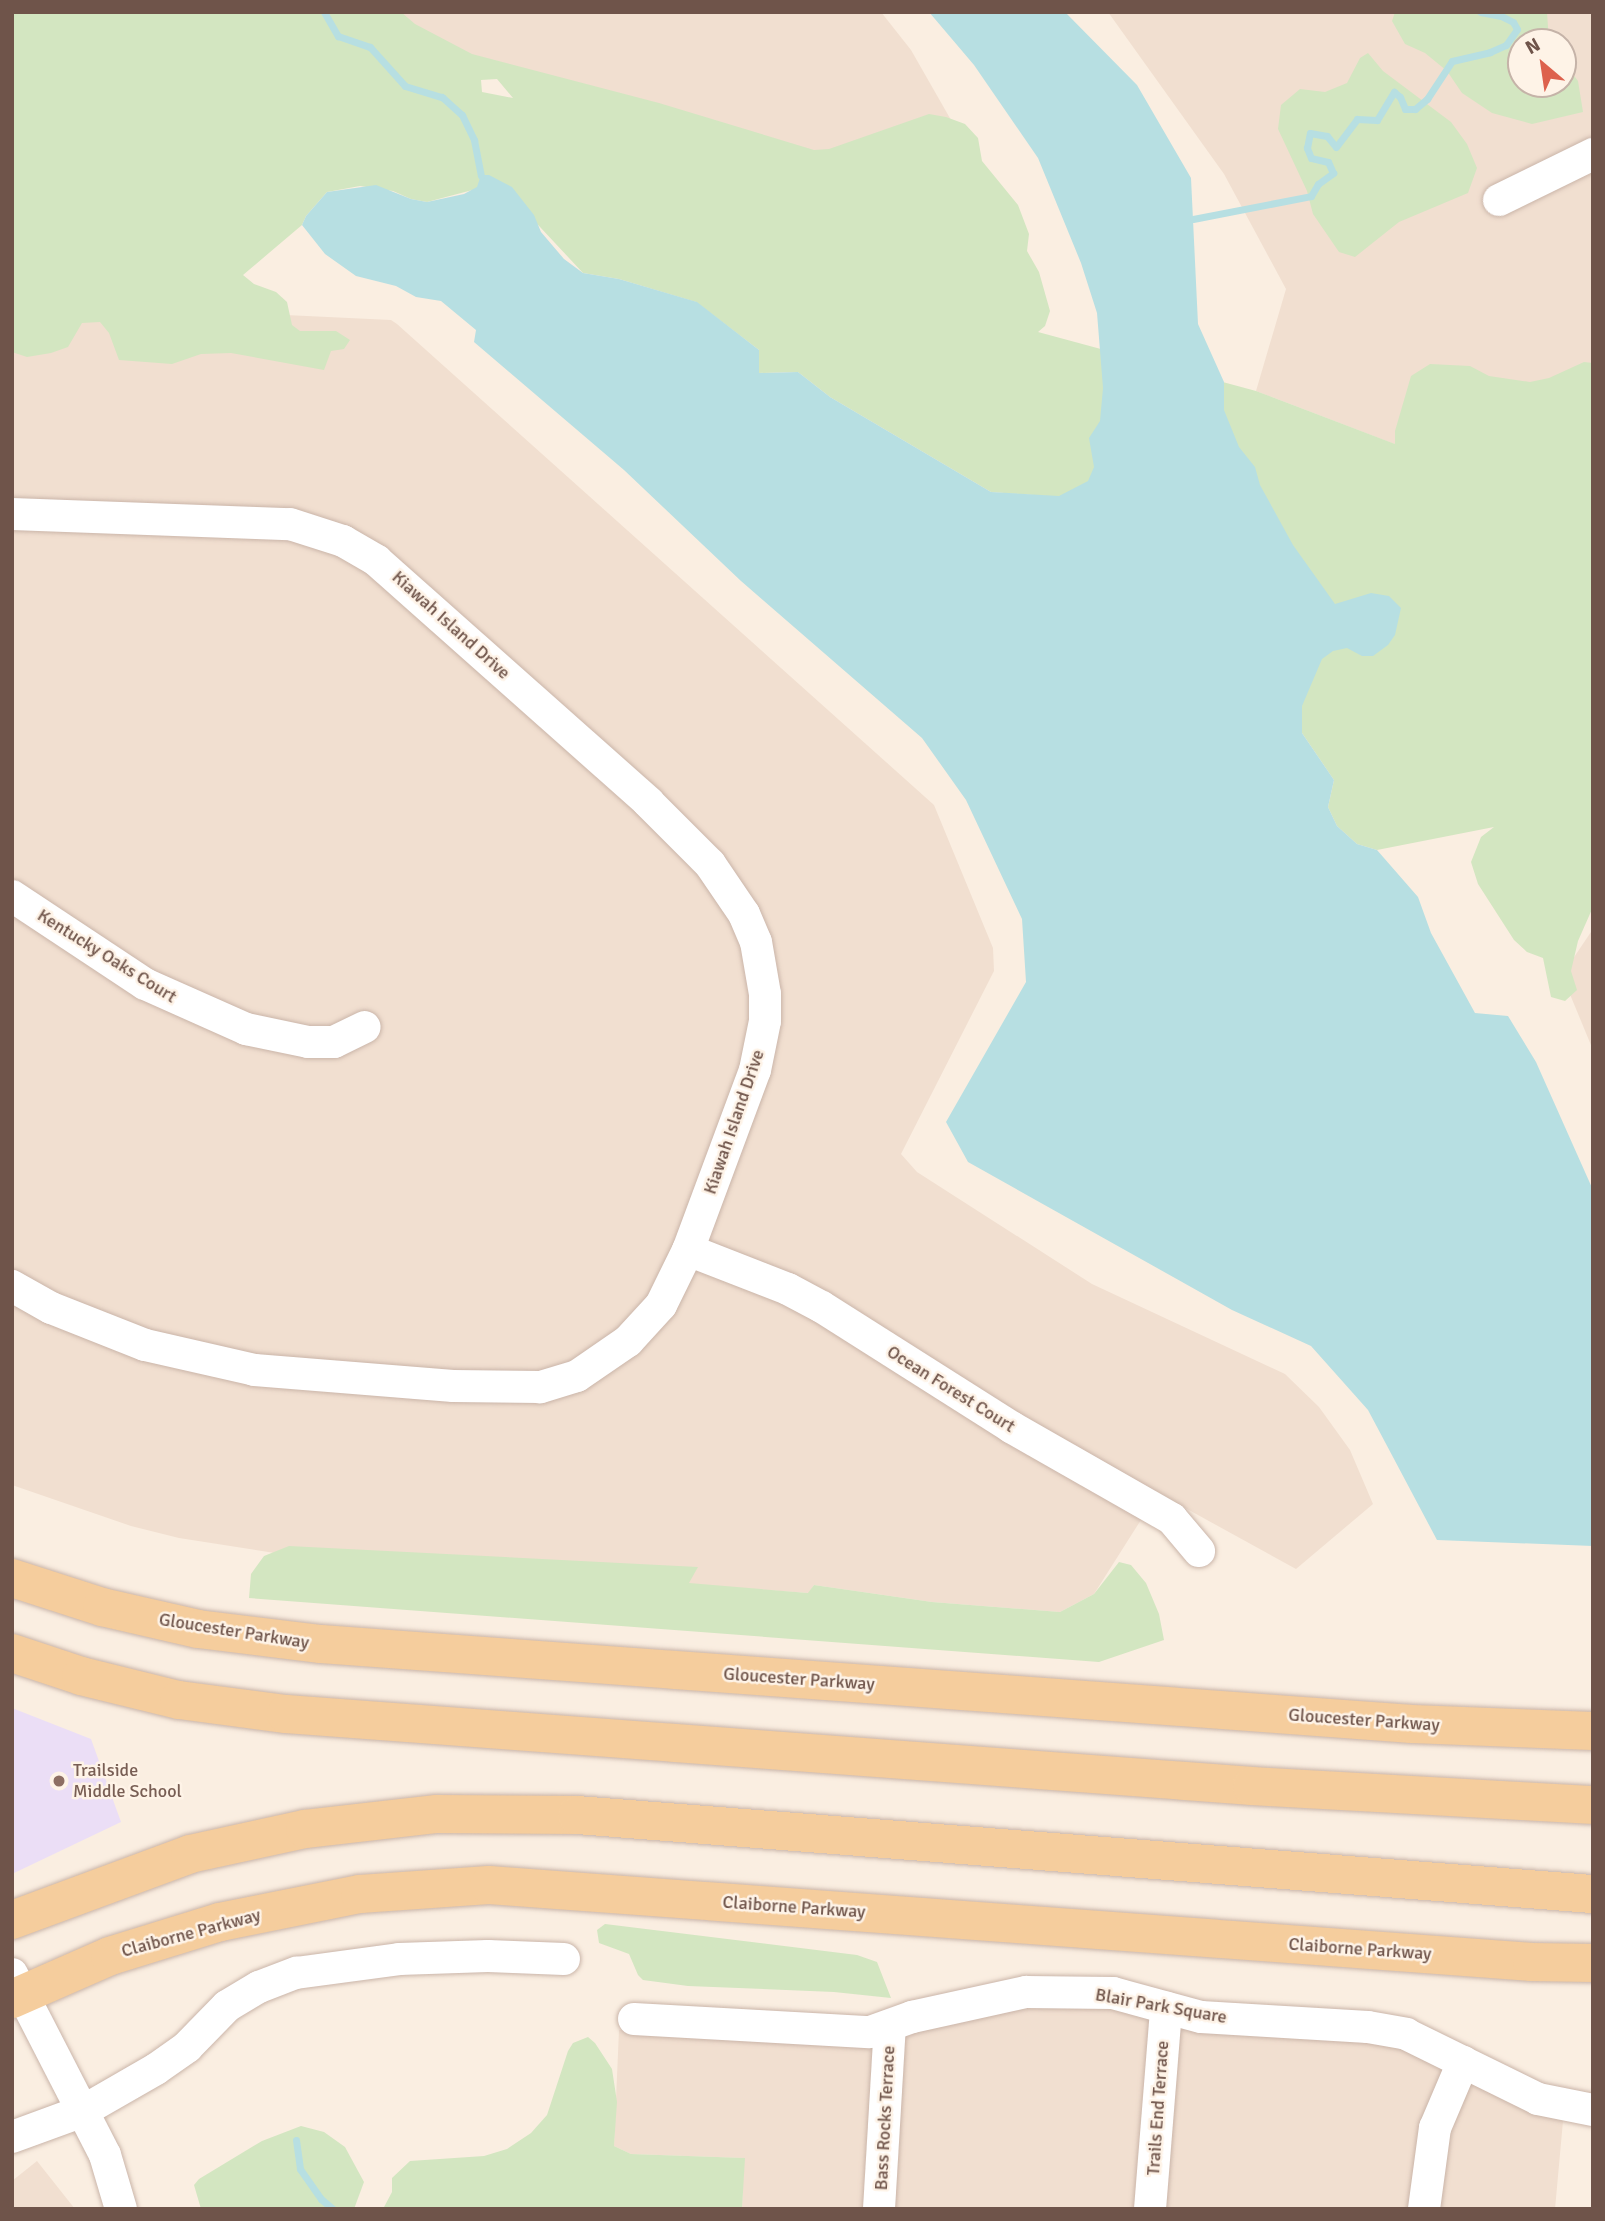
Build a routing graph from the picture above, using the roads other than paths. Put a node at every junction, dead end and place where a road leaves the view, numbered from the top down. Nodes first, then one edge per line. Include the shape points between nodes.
1 (1593, 153) edge
2 (1499, 200) dead end
3 (12, 514) edge
4 (12, 896) edge
5 (365, 1027) dead end
6 (688, 1250) junction
7 (12, 1286) edge
8 (1199, 1551) dead end
9 (12, 1578) edge
10 (12, 1653) edge
11 (1593, 1731) edge
12 (1593, 1805) edge
13 (1593, 1895) edge
14 (12, 1920) edge
15 (564, 1959) dead end
16 (1593, 1963) edge
17 (15, 1989) edge
18 (1166, 2008) junction
19 (635, 2019) dead end
20 (890, 2026) junction
21 (1464, 2062) junction
22 (1593, 2110) edge
23 (83, 2111) junction
24 (12, 2137) edge
25 (121, 2209) edge
26 (879, 2209) edge
27 (1150, 2209) edge
28 (1424, 2209) edge

1 - 2 street
3 - 6 street, Kiawah Island Drive via 290,524 343,541 393,573 648,802 710,864 744,914 756,942 763,970 765,1021 755,1070
4 - 5 street, Kentucky Oaks Court via 145,984 246,1029 308,1042 334,1042
6 - 7 street, Kiawah Island Drive via 661,1305 628,1341 577,1376 540,1387 453,1386 255,1370 145,1345 51,1308
6 - 8 street, Ocean Forest Court via 822,1307 1012,1427 1172,1519
9 - 11 main road, Gloucester Parkway via 198,1629 321,1644 1412,1724
10 - 12 main road via 179,1700 286,1714 1252,1786
13 - 14 main road via 577,1815 438,1814 305,1829 190,1854
15 - 23 street via 399,1959 296,1973 227,2006 156,2069
16 - 17 main road, Claiborne Parkway via 489,1885 360,1894 220,1922
17 - 23 street
18 - 20 street, Blair Park Square via 1113,1993 1026,1992
18 - 21 street, Blair Park Square via 1201,2017 1368,2027 1406,2034
18 - 27 street, Trails End Terrace
19 - 20 street, Blair Park Square via 870,2032
20 - 26 street, Bass Rocks Terrace
21 - 22 street, Blair Park Square via 1538,2099
21 - 28 street via 1435,2127
23 - 24 street
23 - 25 street via 106,2155

